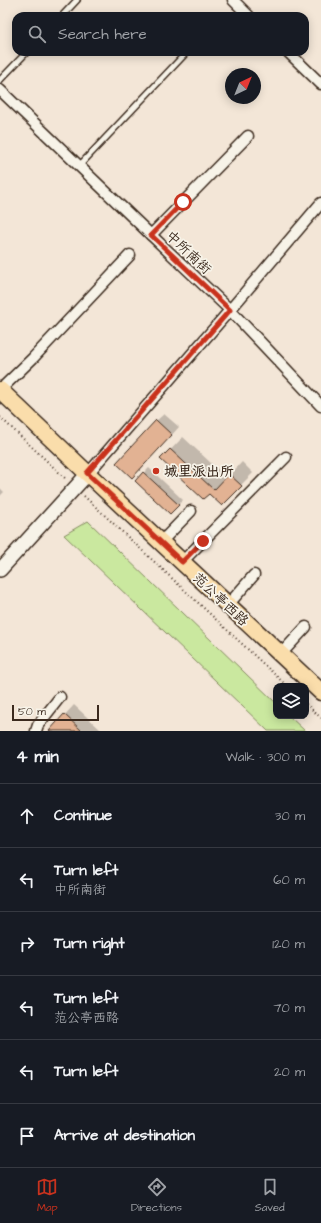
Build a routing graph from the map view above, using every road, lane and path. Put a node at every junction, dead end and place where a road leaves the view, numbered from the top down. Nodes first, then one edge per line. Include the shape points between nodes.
1 (77, 0) edge
2 (234, 1) edge
3 (66, 12) edge
4 (246, 12) edge
5 (23, 56) edge
6 (183, 56) edge
7 (292, 56) edge
8 (0, 80) edge
9 (321, 84) edge
10 (0, 90) edge
11 (248, 136) dead end
12 (79, 166) junction
13 (321, 203) edge
14 (151, 235) junction
15 (130, 255) dead end
16 (230, 310) junction
17 (0, 390) edge
18 (0, 400) edge
19 (321, 406) edge
20 (0, 417) edge
21 (286, 457) dead end
22 (82, 480) junction
23 (191, 511) dead end
24 (161, 542) junction
25 (182, 562) junction
26 (0, 570) edge
27 (254, 575) dead end
28 (228, 605) junction
29 (306, 627) dead end
30 (281, 654) junction
31 (284, 683) edge
32 (299, 683) edge
33 (309, 692) edge
34 (321, 692) edge
35 (60, 697) dead end
36 (321, 704) edge
37 (309, 707) edge
38 (321, 718) edge
39 (36, 731) edge

1 - 3 lane
2 - 4 street
5 - 8 lane
6 - 12 lane
7 - 9 street
10 - 12 street, 中所南街
11 - 14 street
12 - 14 street, 中所南街
13 - 16 street
14 - 16 street, 中所南街
15 - 17 street
16 - 19 street, 中所南街
16 - 22 street
17 - 22 main road, 范公亭西路
18 - 22 main road, 范公亭西路
20 - 22 path
21 - 25 street
22 - 24 main road, 范公亭西路
22 - 26 street
22 - 31 path
22 - 32 main road, 范公亭西路
23 - 24 street
24 - 25 main road, 范公亭西路
25 - 28 main road, 范公亭西路
27 - 28 street
28 - 30 main road, 范公亭西路
29 - 30 street
30 - 34 main road, 范公亭西路
33 - 36 main road
35 - 39 street
37 - 38 path

